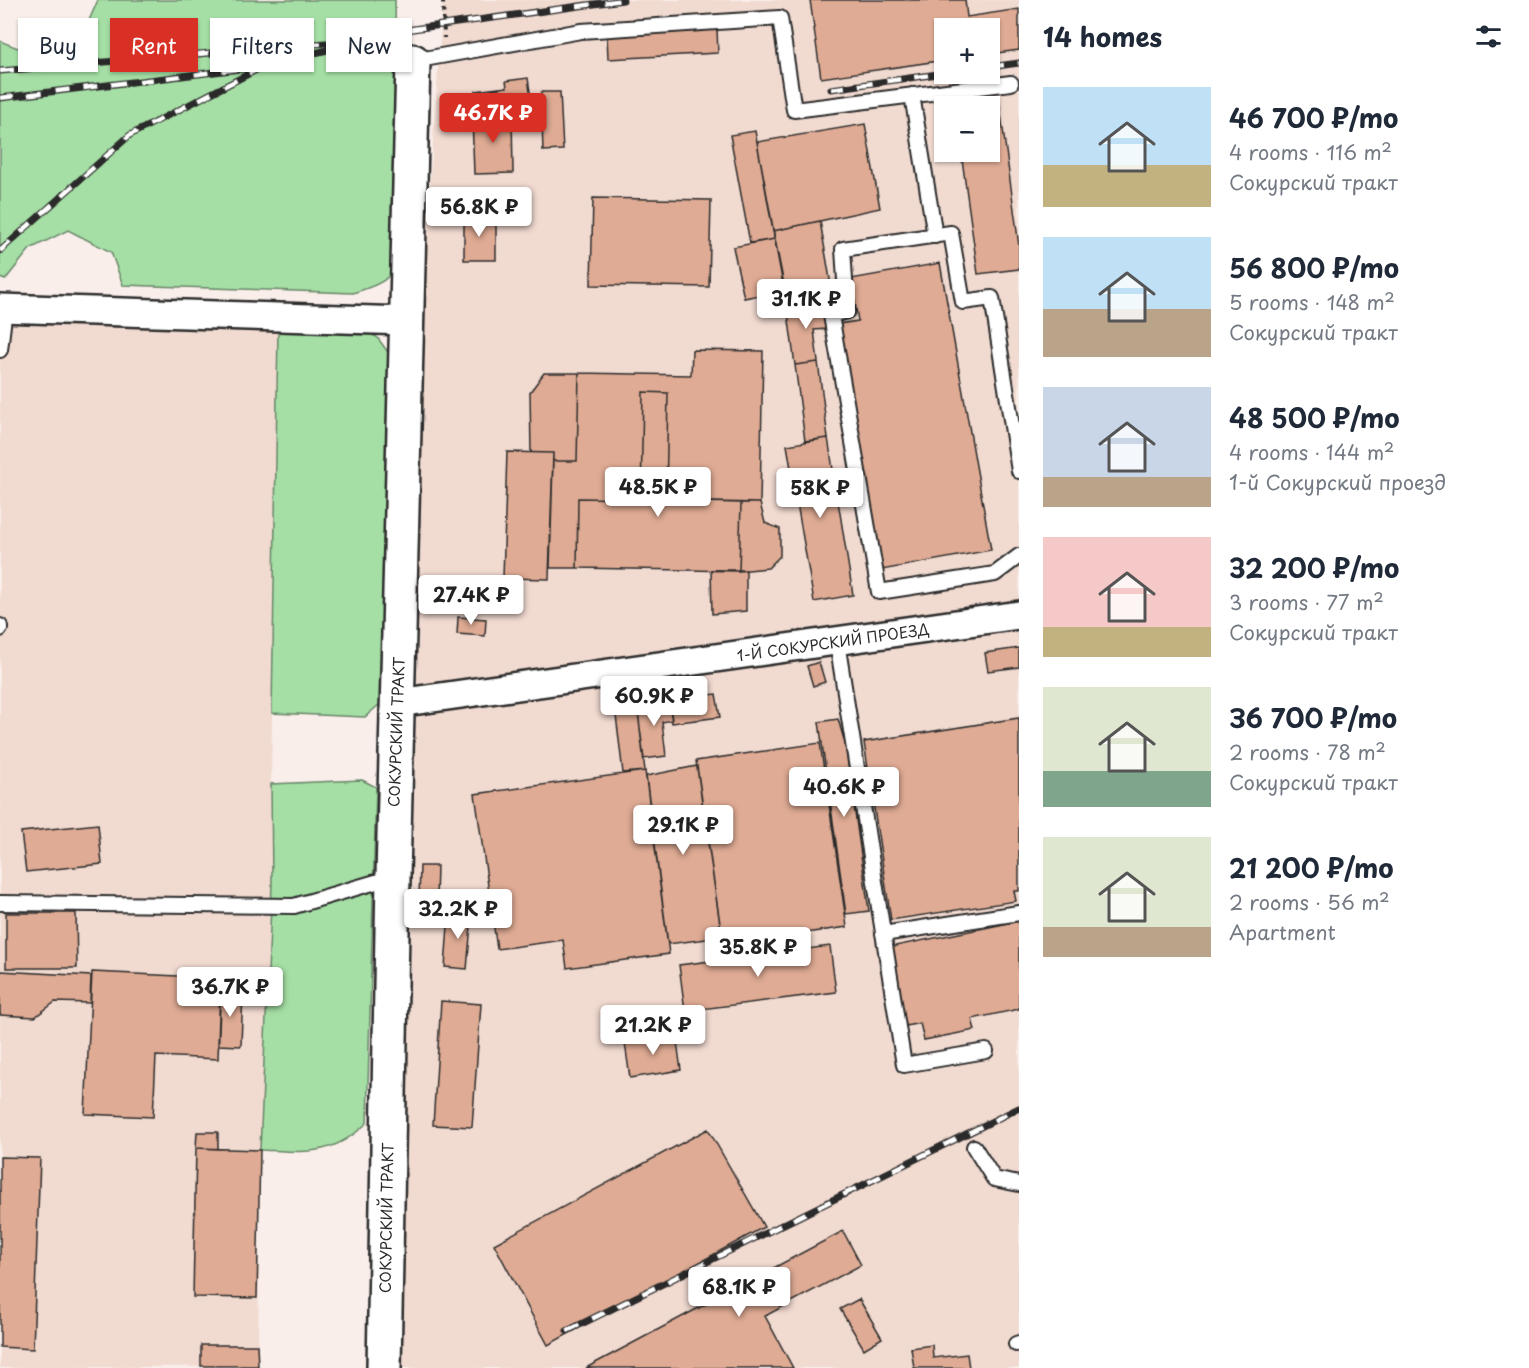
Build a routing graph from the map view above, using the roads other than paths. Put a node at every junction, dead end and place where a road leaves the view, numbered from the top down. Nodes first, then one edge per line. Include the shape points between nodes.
1 (429, 58) joint
2 (1011, 83) dead end
3 (912, 95) junction
4 (935, 236) junction
5 (2, 308) edge
6 (407, 321) junction
7 (0, 351) edge
8 (1019, 471) edge
9 (1019, 556) edge
10 (1019, 615) edge
11 (837, 642) junction
12 (398, 703) junction
13 (393, 877) junction
14 (0, 903) edge
15 (1019, 913) edge
16 (883, 934) junction
17 (986, 1051) dead end
18 (974, 1147) dead end
19 (1019, 1184) edge
20 (384, 1368) edge

1 - 3 lane via 580,31 780,18 794,110
1 - 6 street, СОКУРСКИЙ ТРАКТ
2 - 3 lane
3 - 4 lane
4 - 8 lane via 951,233 963,302 992,298
4 - 9 lane via 843,249 847,311 831,315 879,592 995,574
5 - 6 street
5 - 7 lane
6 - 12 street, СОКУРСКИЙ ТРАКТ
10 - 11 street, 1-Й СОКУРСКИЙ ПРОЕЗД
11 - 12 street, 1-Й СОКУРСКИЙ ПРОЕЗД
11 - 16 lane
12 - 13 street, СОКУРСКИЙ ТРАКТ
13 - 14 lane via 294,906
13 - 20 street, СОКУРСКИЙ ТРАКТ
15 - 16 lane
16 - 17 lane via 904,1065
18 - 19 lane via 994,1179

